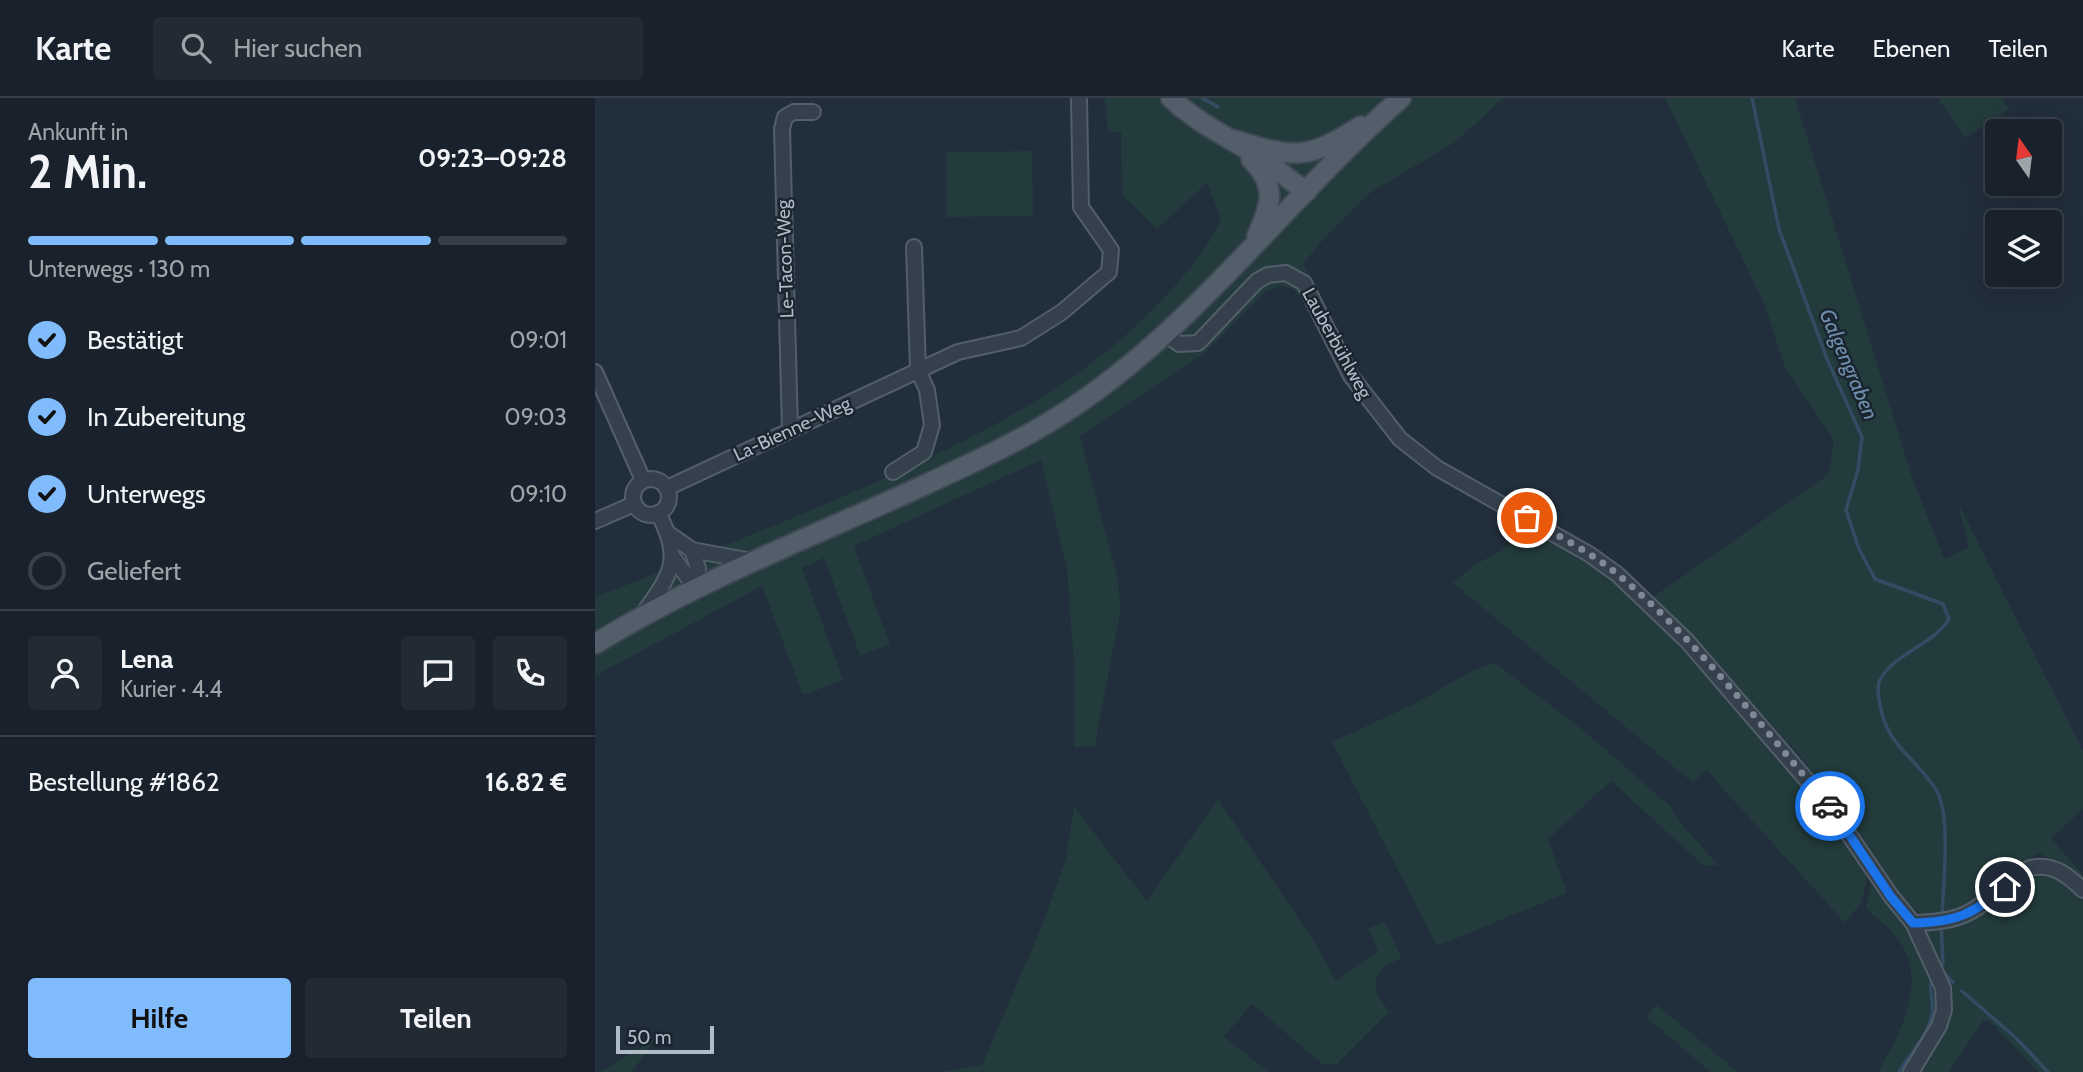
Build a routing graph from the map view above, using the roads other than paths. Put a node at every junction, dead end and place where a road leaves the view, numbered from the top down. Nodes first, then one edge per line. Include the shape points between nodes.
1 (1171, 98) edge
2 (1079, 101) dead end
3 (1396, 102) edge
4 (813, 112) dead end
5 (1234, 140) junction
6 (1283, 154) junction
7 (1308, 190) junction
8 (1254, 245) junction
9 (914, 247) dead end
10 (1167, 335) junction
11 (918, 370) junction
12 (595, 372) edge
13 (790, 430) junction
14 (893, 472) dead end
15 (643, 480) junction
16 (667, 488) junction
17 (634, 504) junction
18 (658, 513) junction
19 (595, 522) edge
20 (669, 534) junction
21 (692, 550) junction
22 (672, 556) junction
23 (754, 562) junction
24 (695, 587) junction
25 (643, 614) junction
26 (595, 643) edge
27 (2083, 890) edge
28 (1913, 923) junction
29 (1911, 1072) edge

1 - 5 main road
2 - 11 street, La-Bienne-Weg via 1081,207 1111,250 1109,272 1062,312 1021,338 958,352
3 - 6 main road via 1322,149
3 - 7 main road
4 - 13 street, Le-Tacon-Weg via 794,112 785,117 782,129
5 - 6 main road
5 - 7 main road via 1286,180
5 - 8 main road via 1263,172 1270,190 1269,208
6 - 7 main road via 1300,168
7 - 8 main road
8 - 10 main road
9 - 11 street
10 - 23 main road via 1055,419 971,463
10 - 28 street, Lauberbühlweg via 1179,344 1198,343 1268,275 1286,273 1304,283 1351,376 1400,439 1437,468 1589,554 1651,605 1830,807
11 - 13 street, La-Bienne-Weg
11 - 14 street via 927,390 932,425 924,452
12 - 15 street
13 - 16 street, La-Bienne-Weg
15 - 16 street via 659,481
15 - 17 street via 634,489
16 - 18 street via 668,503
17 - 18 street via 643,513
17 - 19 street
18 - 20 street
20 - 21 street
20 - 22 street
21 - 23 street
21 - 24 street via 698,568
22 - 24 street
22 - 25 street via 669,577
23 - 24 main road
24 - 25 main road
25 - 26 main road
27 - 28 street via 2055,868 2042,865 2030,868 1969,915
28 - 29 street, Lauberbühlweg via 1943,988 1944,1010

